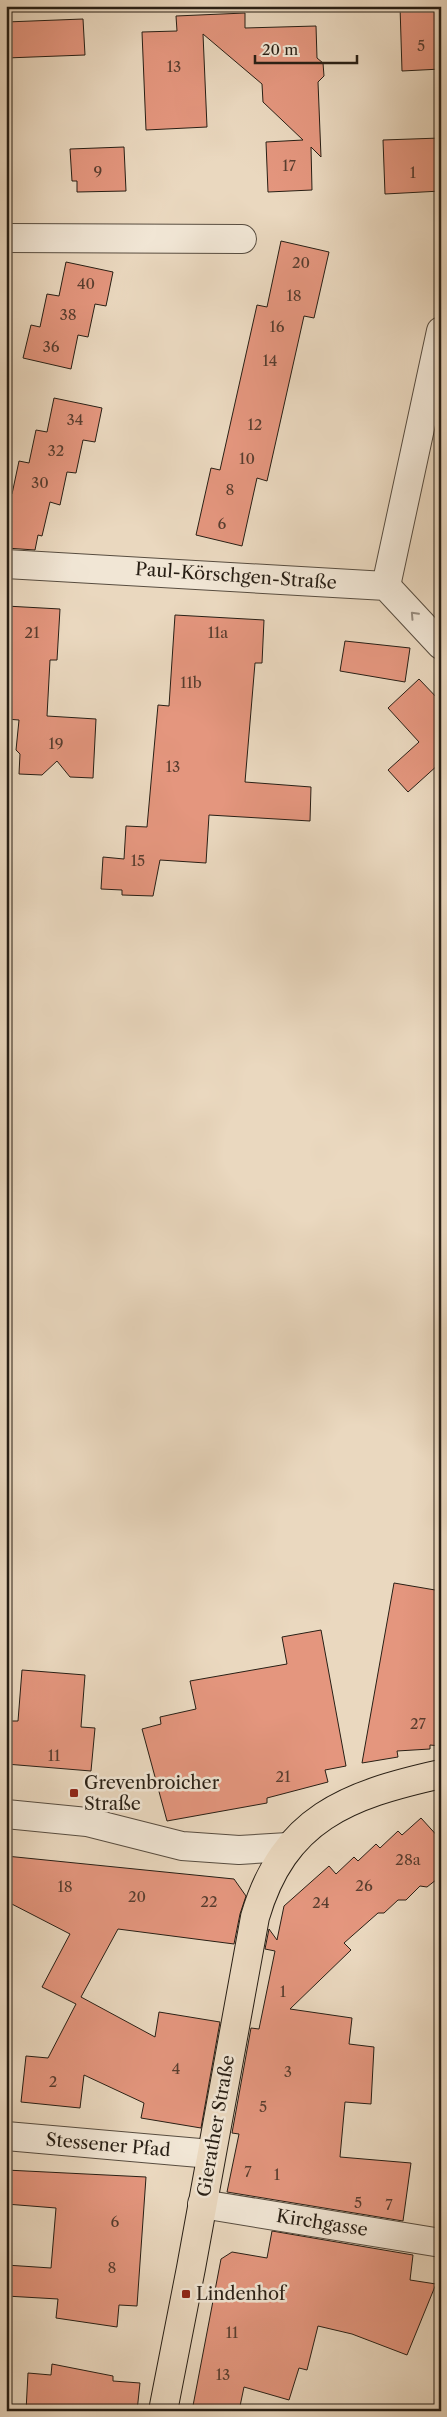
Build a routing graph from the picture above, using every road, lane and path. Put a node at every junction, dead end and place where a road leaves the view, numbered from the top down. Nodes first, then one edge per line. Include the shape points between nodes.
1 (6, 238) edge
2 (242, 239) dead end
3 (441, 331) edge
4 (6, 564) edge
5 (386, 586) junction
6 (441, 645) edge
7 (441, 1774) edge
8 (6, 1814) edge
9 (288, 1848) junction
10 (6, 2136) edge
11 (211, 2154) junction
12 (202, 2204) junction
13 (441, 2243) edge
14 (163, 2411) edge

1 - 2 street
3 - 5 street
4 - 5 street, Paul-Körschgen-Straße
6 -> 5 street
7 - 9 main road via 394,1785 336,1808 311,1824
8 - 9 street via 87,1822 182,1846 240,1850
9 - 11 main road, Gierather Straße via 264,1888 255,1917
10 - 11 street, Stessener Pfad
11 - 12 main road, Gierather Straße
12 - 13 street, Kirchgasse
12 - 14 main road, Gierather Straße

